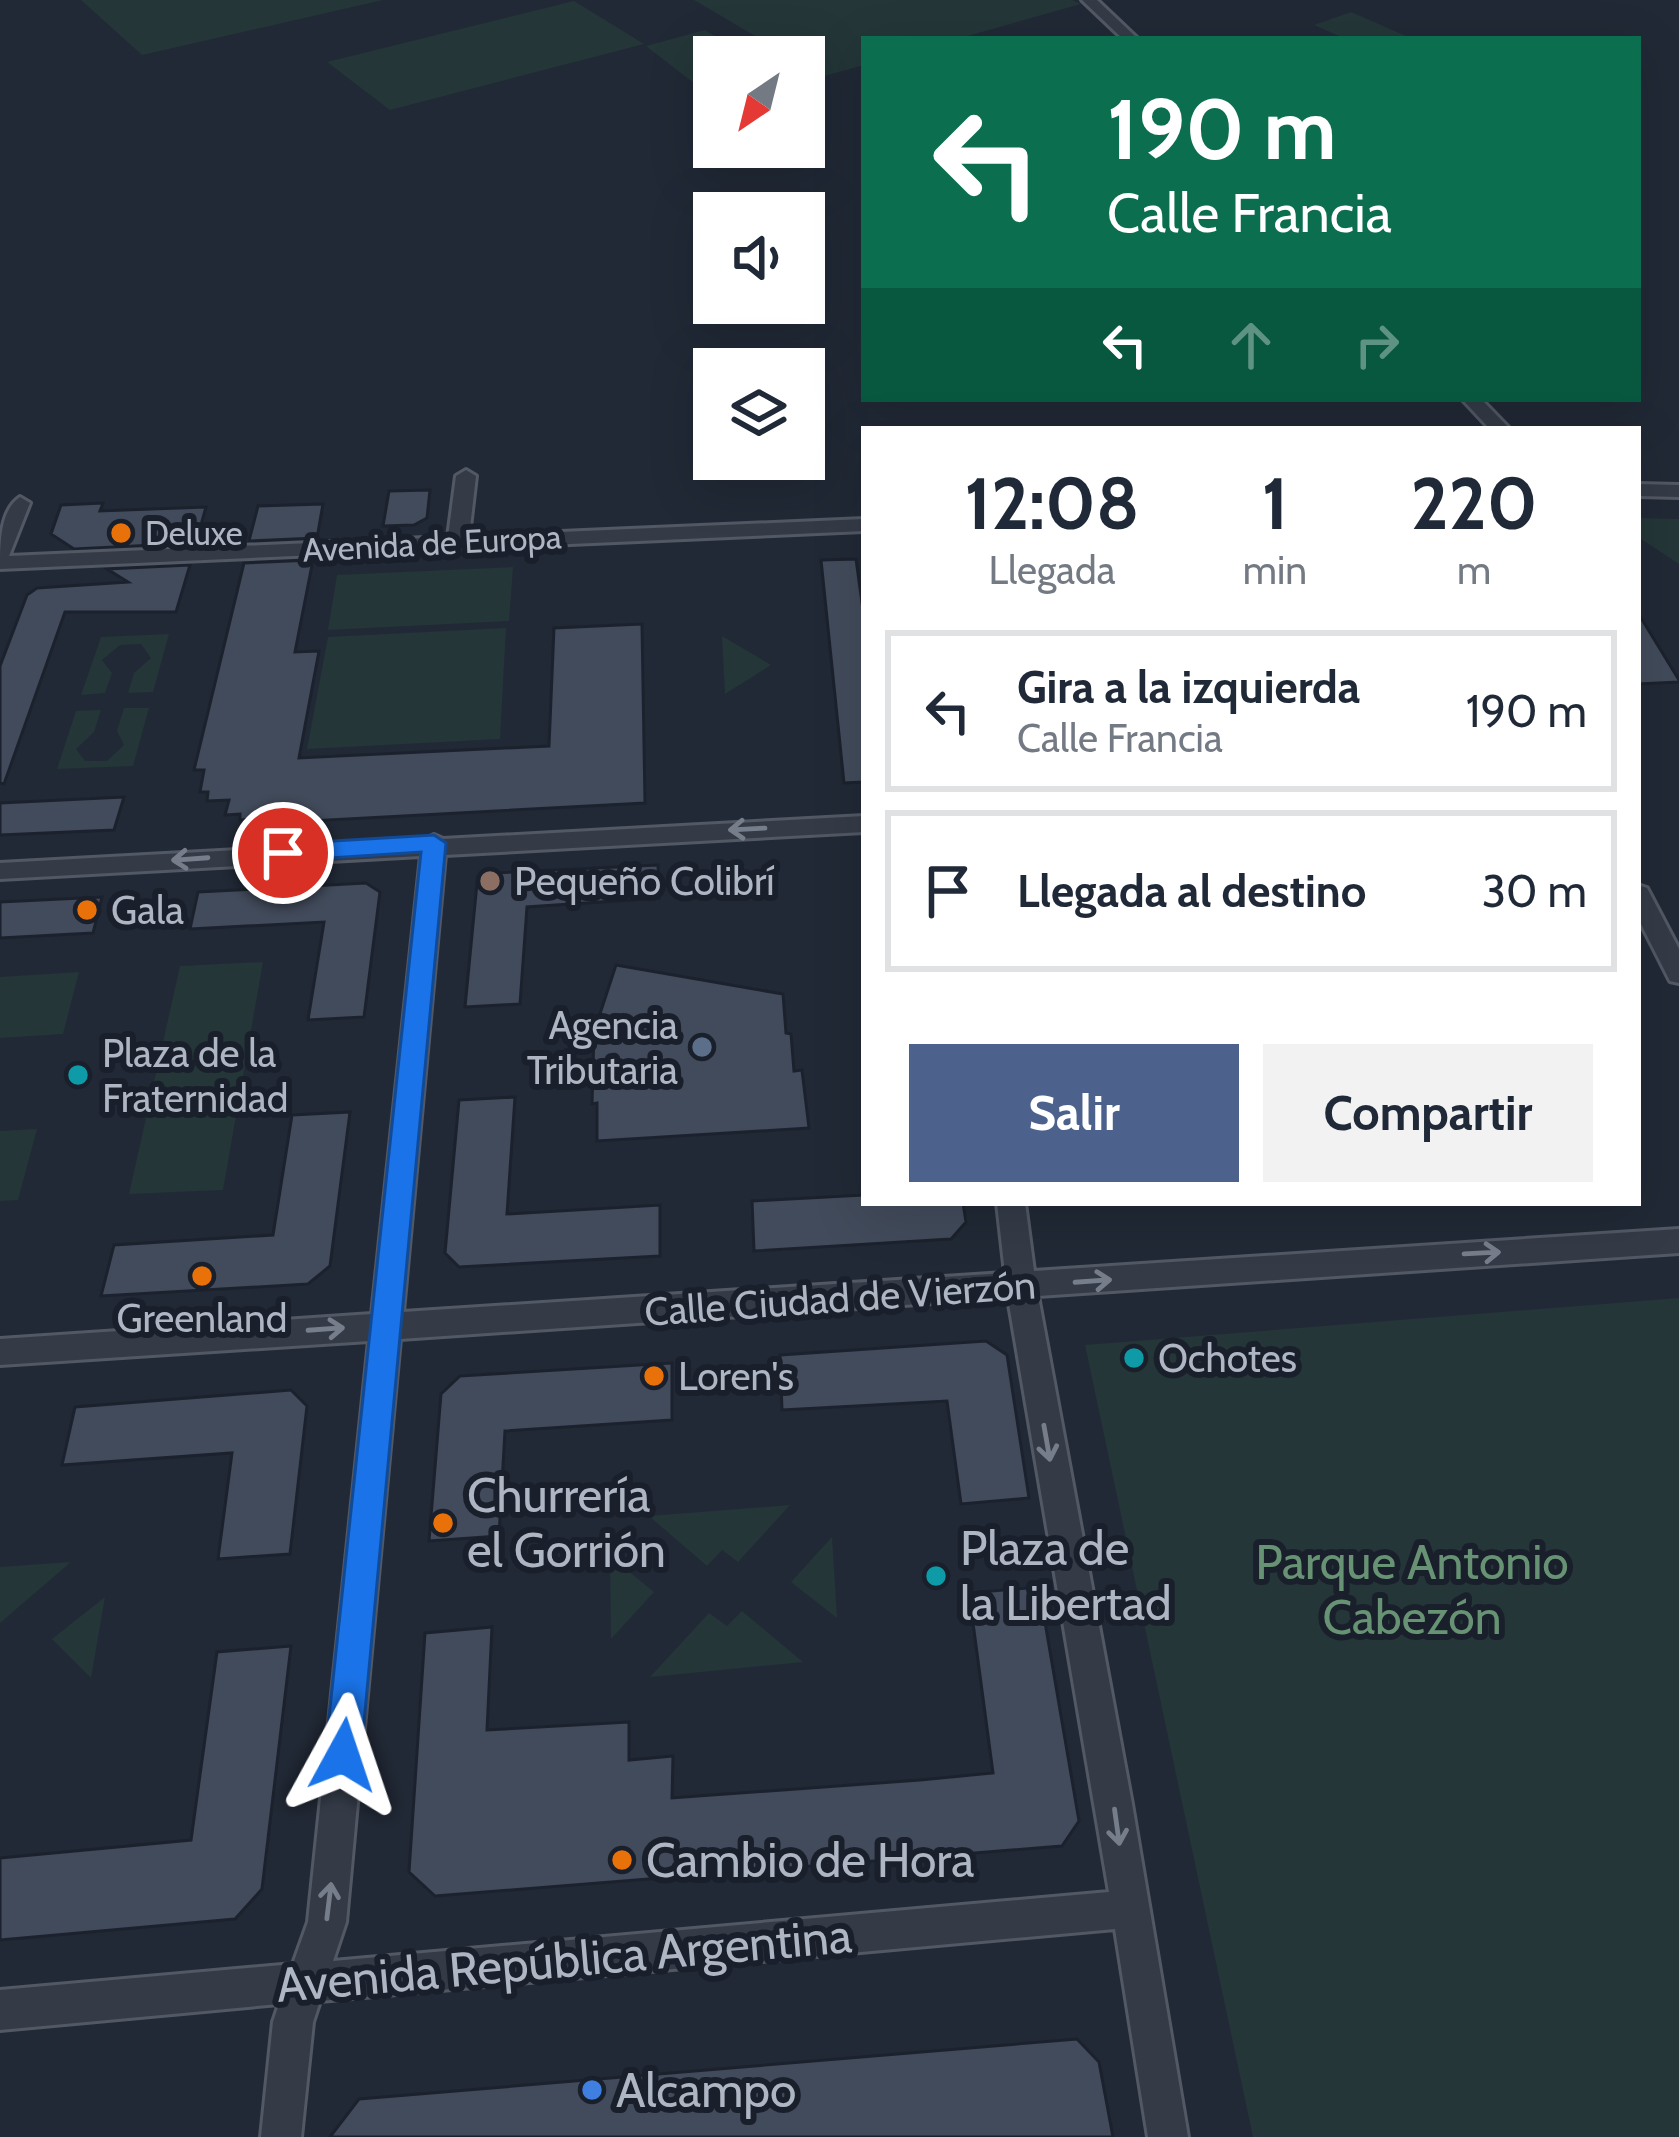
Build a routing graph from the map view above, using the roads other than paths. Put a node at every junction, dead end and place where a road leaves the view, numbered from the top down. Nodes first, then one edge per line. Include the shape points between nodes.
1 (1089, 0) edge
2 (1129, 36) edge
3 (1474, 402) edge
4 (1498, 426) edge
5 (466, 476) dead end
6 (1641, 490) edge
7 (1679, 491) edge
8 (20, 503) dead end
9 (861, 524) edge
10 (458, 542) junction
11 (0, 559) edge
12 (861, 824) edge
13 (434, 843) junction
14 (0, 871) edge
15 (1641, 898) edge
16 (1670, 940) edge
17 (1679, 974) edge
18 (1011, 1206) edge
19 (1679, 1241) edge
20 (1023, 1286) junction
21 (384, 1326) junction
22 (0, 1352) edge
23 (1129, 1910) junction
24 (306, 1985) junction
25 (0, 2010) edge
26 (281, 2137) edge
27 (1168, 2137) edge

1 - 2 street
3 - 4 street
5 - 10 street
6 - 7 street
8 - 11 street
9 - 10 street, Avenida de Europa
10 - 11 street, Avenida de Europa
12 -> 13 street
13 -> 14 street
13 - 21 street
15 - 16 street
16 - 17 street
18 - 20 street
20 -> 19 street, Calle Ciudad de Vierzón
20 - 21 street, Calle Ciudad de Vierzón
20 -> 23 street
22 -> 21 street, Calle Ciudad de Vierzón
24 -> 21 street via 327,1922
23 - 24 street, Avenida República Argentina
23 - 27 street
24 - 25 street, Avenida República Argentina
24 - 26 street via 293,2022

